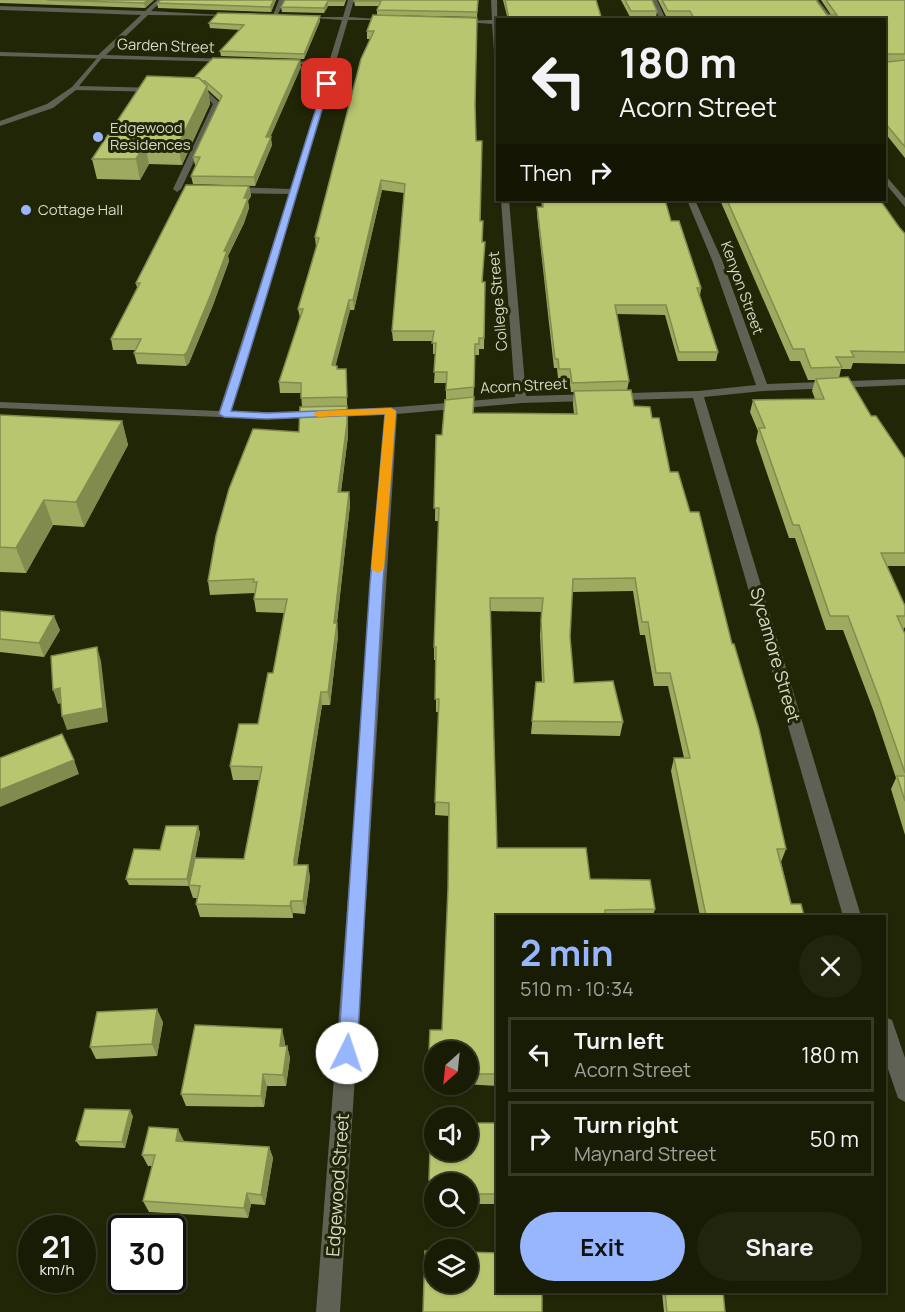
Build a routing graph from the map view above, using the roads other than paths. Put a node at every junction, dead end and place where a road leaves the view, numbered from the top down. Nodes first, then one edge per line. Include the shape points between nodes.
1 (58, 0) edge
2 (160, 0) edge
3 (282, 0) edge
4 (351, 0) edge
5 (494, 0) edge
6 (654, 0) edge
7 (815, 0) edge
8 (0, 8) edge
9 (44, 10) junction
10 (143, 14) junction
11 (250, 16) edge
12 (262, 16) edge
13 (274, 17) junction
14 (496, 18) edge
15 (662, 18) edge
16 (829, 18) edge
17 (346, 19) junction
18 (404, 20) edge
19 (450, 21) edge
20 (496, 22) edge
21 (0, 54) edge
22 (99, 58) junction
23 (239, 62) edge
24 (274, 63) edge
25 (332, 64) junction
26 (74, 88) junction
27 (163, 90) edge
28 (185, 91) edge
29 (0, 124) edge
30 (886, 178) edge
31 (177, 189) dead end
32 (221, 190) edge
33 (292, 192) junction
34 (505, 201) edge
35 (691, 201) edge
36 (905, 204) edge
37 (905, 382) edge
38 (763, 388) junction
39 (698, 394) junction
40 (521, 400) junction
41 (0, 405) edge
42 (391, 411) junction
43 (224, 414) junction
44 (852, 915) edge
45 (886, 1030) edge
46 (905, 1092) edge
47 (328, 1312) edge

1 - 9 street
2 - 10 street
3 - 13 street
4 - 17 street
5 - 14 street
6 - 15 street
7 - 16 street
8 - 9 street
9 - 10 street
10 - 11 street
10 - 22 street
12 - 13 street
13 - 17 street
17 - 18 street
17 - 25 street
19 - 20 street
21 - 22 street, Garden Street
22 - 23 street, Garden Street
22 - 26 street
24 - 25 street
25 - 33 street
26 - 27 street
26 - 29 street via 50,106
28 - 31 street via 205,92 217,104
30 - 36 street
32 - 33 street
33 - 43 street
34 - 40 street, College Street
35 - 38 street, Kenyon Street
37 - 38 street, Acorn Street
38 - 39 street, Acorn Street
39 - 40 street, Acorn Street
39 - 44 street, Sycamore Street
40 - 42 street, Acorn Street
41 - 43 street, Acorn Street
42 - 43 street, Acorn Street
42 - 47 street, Edgewood Street
45 - 46 street

